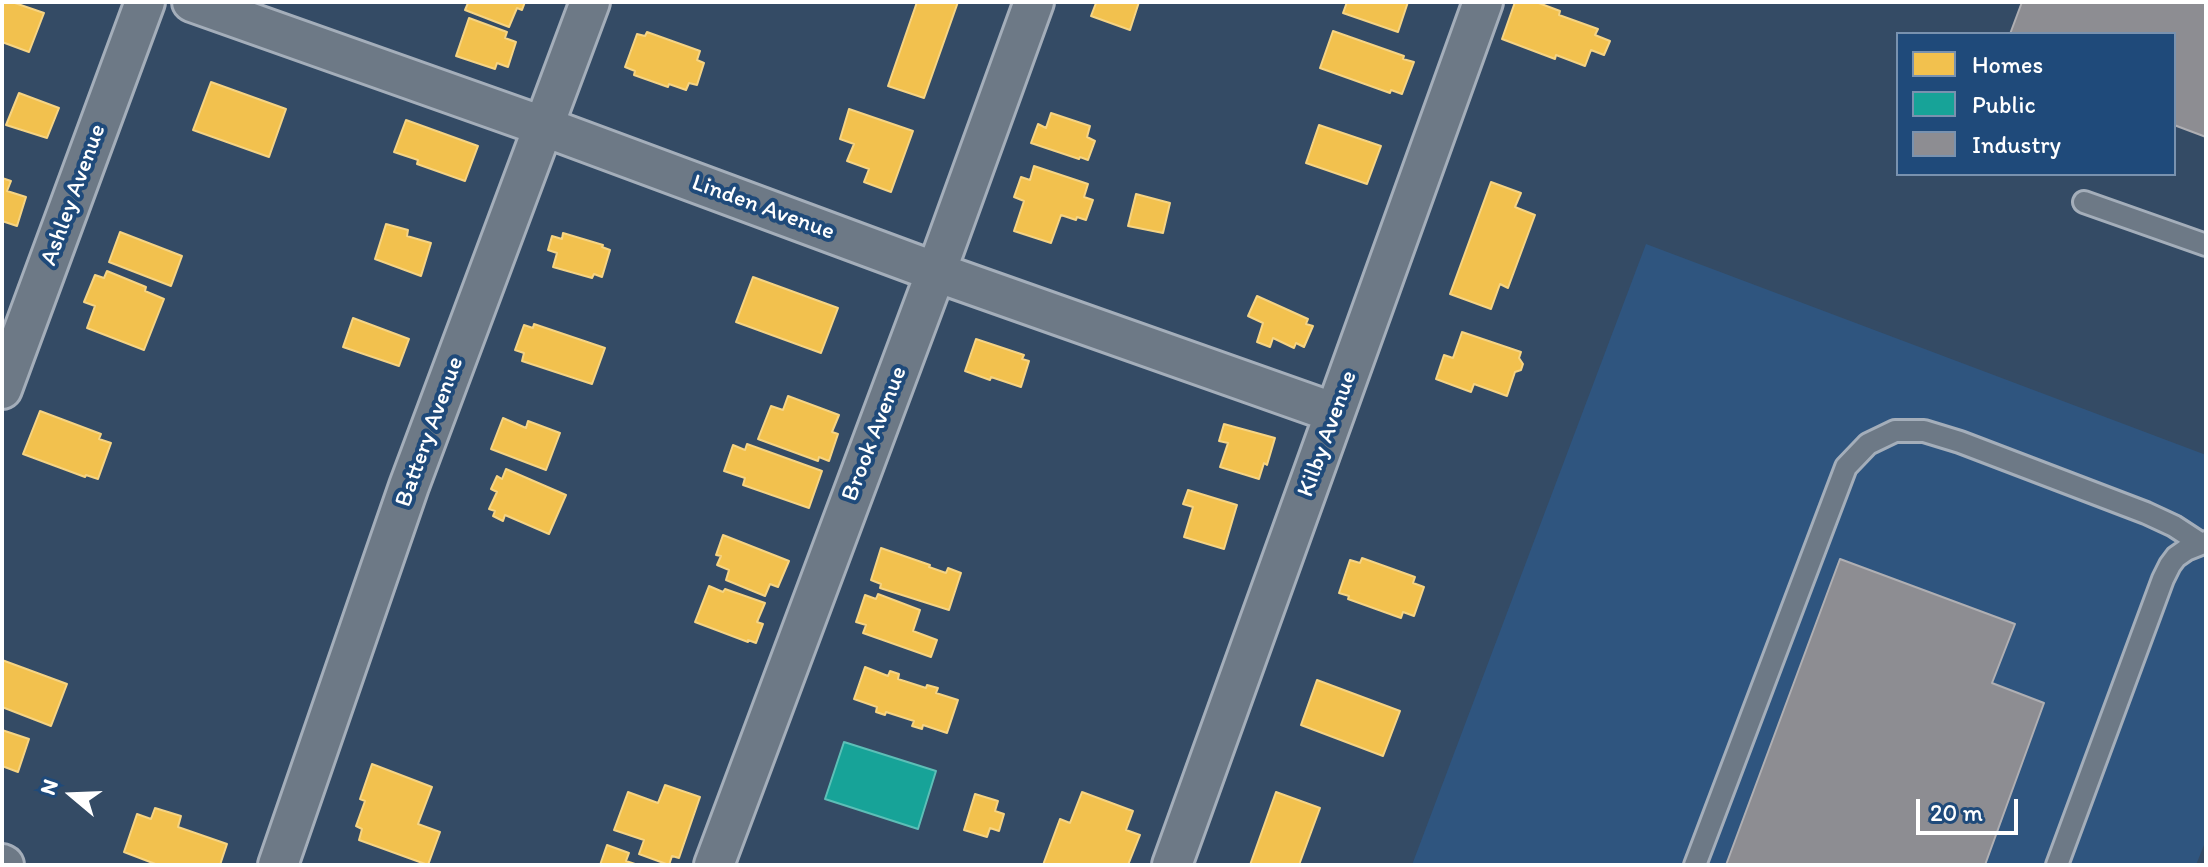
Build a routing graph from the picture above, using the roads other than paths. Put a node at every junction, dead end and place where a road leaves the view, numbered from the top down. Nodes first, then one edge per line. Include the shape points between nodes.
1 (145, 2) edge
2 (192, 2) edge
3 (590, 2) edge
4 (1034, 2) edge
5 (1483, 2) edge
6 (545, 127) junction
7 (2084, 202) dead end
8 (2206, 245) edge
9 (936, 272) junction
10 (2, 389) edge
11 (1335, 413) junction
12 (2203, 542) edge
13 (278, 865) edge
14 (714, 865) edge
15 (1172, 865) edge
16 (1695, 865) edge
17 (2057, 865) edge

1 - 10 street, Ashley Avenue
2 - 6 street, Linden Avenue
3 - 6 street, Battery Avenue
4 - 9 street, Brook Avenue
5 - 11 street, Kilby Avenue
6 - 9 street, Linden Avenue
6 - 13 street, Battery Avenue via 409,486
7 - 8 lane
9 - 11 street, Linden Avenue
9 - 14 street, Brook Avenue
11 - 15 street, Kilby Avenue
12 - 16 lane via 2146,513 1924,431 1895,431 1868,444 1846,467
12 - 17 lane via 2176,557 2163,579

